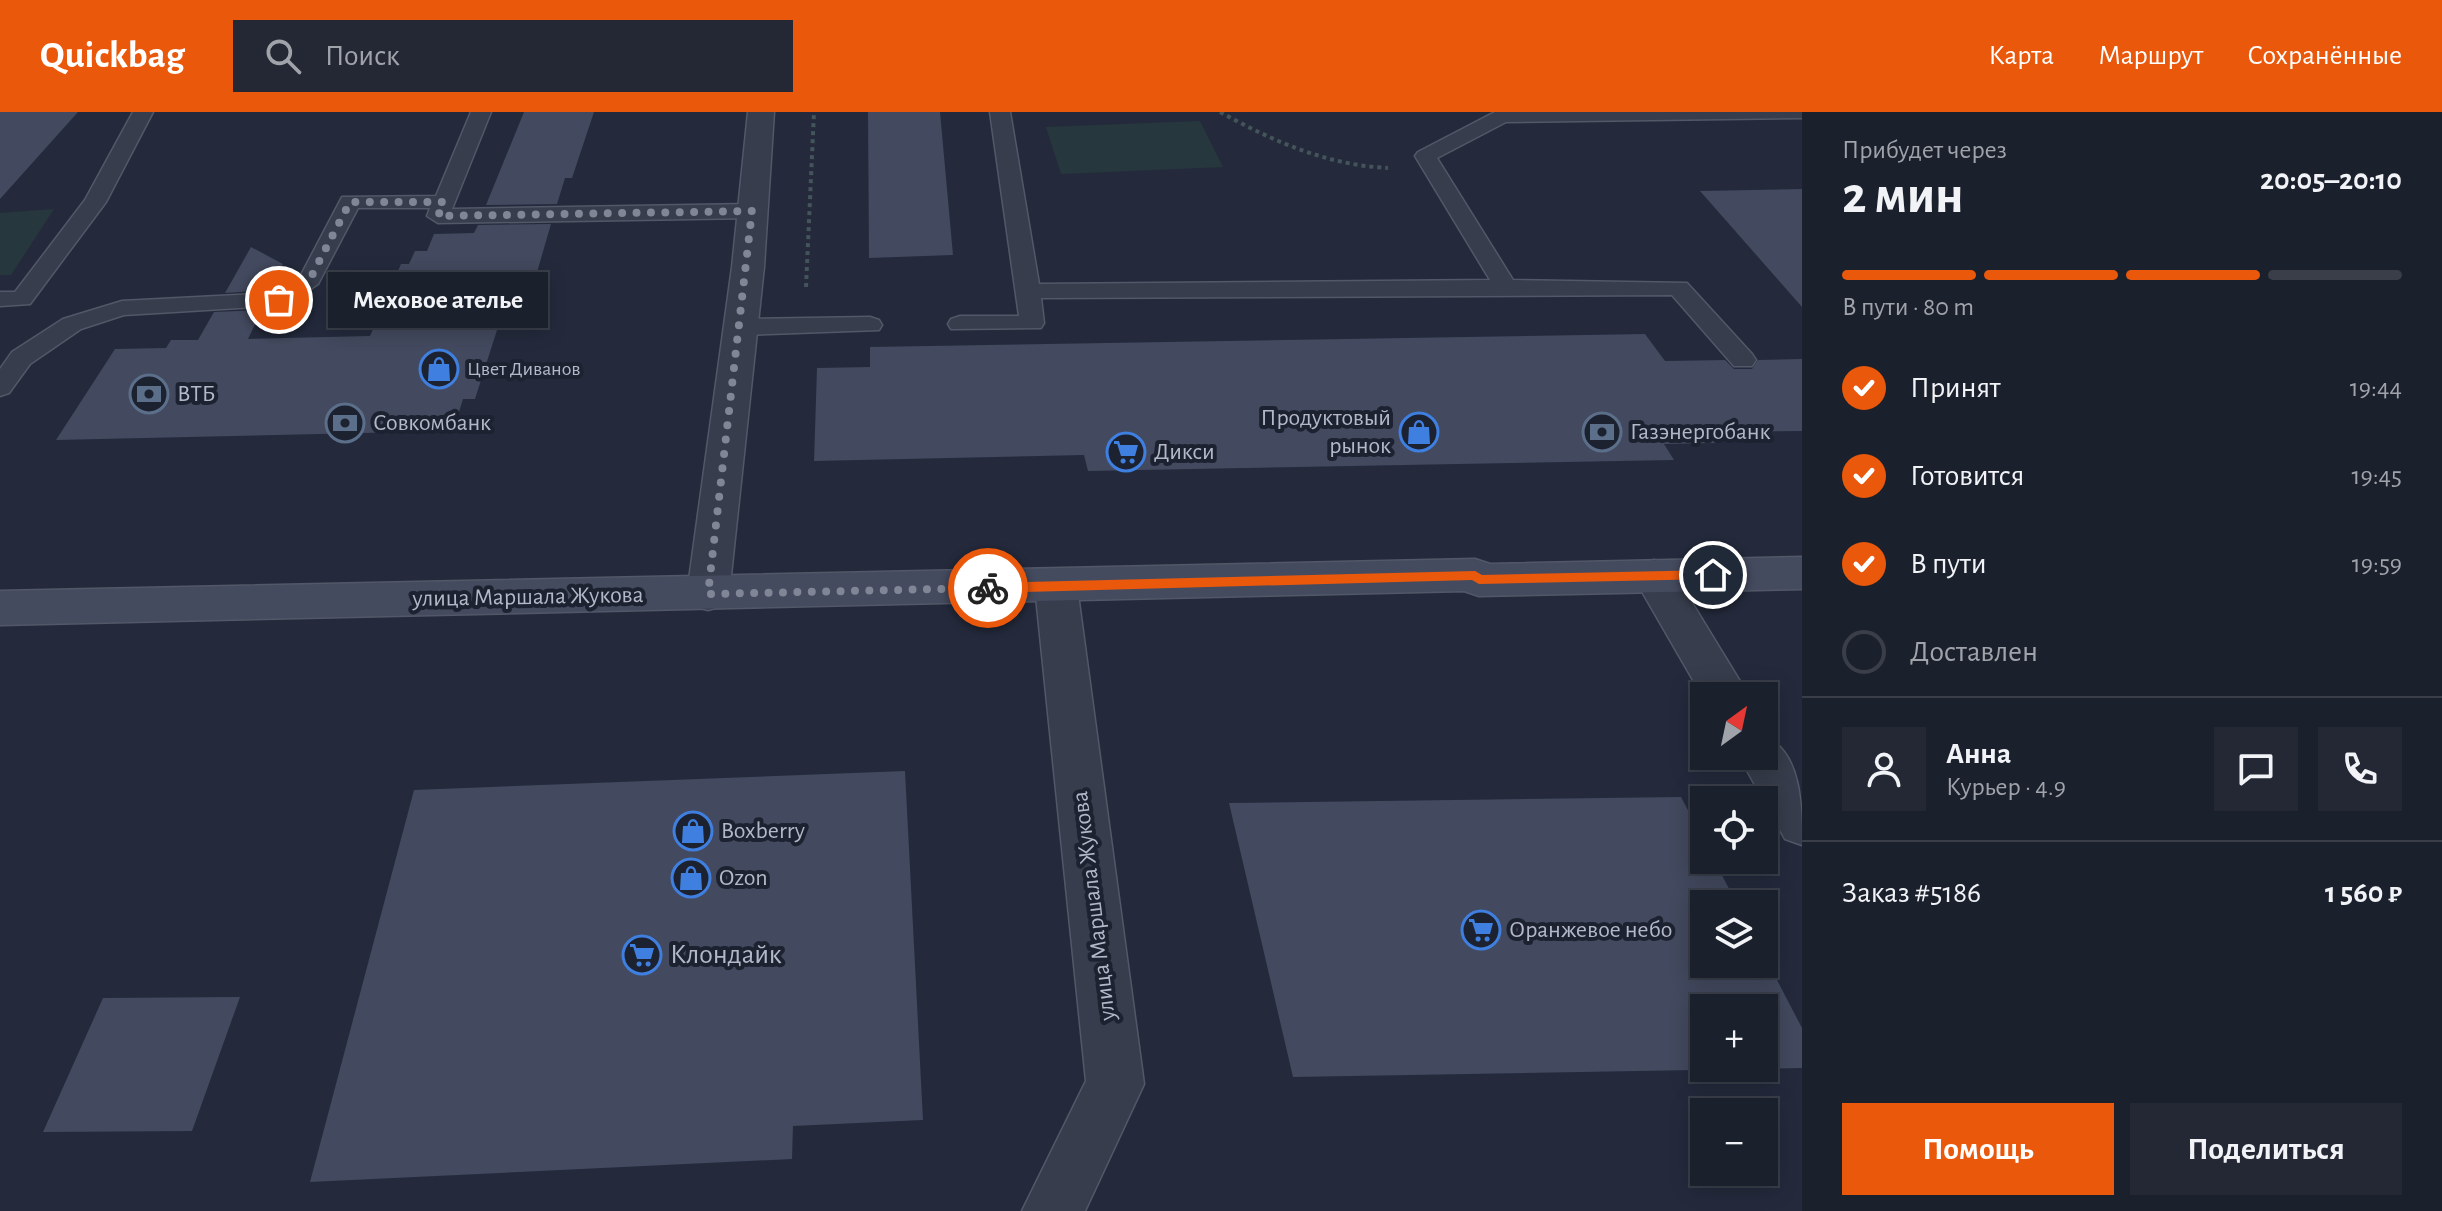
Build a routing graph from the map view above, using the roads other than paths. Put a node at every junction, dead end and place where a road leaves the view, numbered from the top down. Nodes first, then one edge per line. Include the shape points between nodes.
1 (143, 112) edge
2 (481, 112) edge
3 (761, 112) edge
4 (1000, 112) edge
5 (1802, 112) edge
6 (444, 202) junction
7 (752, 211) junction
8 (1506, 287) junction
9 (1028, 291) junction
10 (0, 299) edge
11 (960, 324) dead end
12 (870, 325) dead end
13 (740, 327) junction
14 (1743, 360) dead end
15 (0, 387) edge
16 (1802, 573) edge
17 (1654, 576) junction
18 (1056, 587) junction
19 (708, 594) junction
20 (0, 608) edge
21 (1718, 682) edge
22 (1770, 770) edge
23 (1802, 823) edge
24 (1053, 1211) edge

1 - 10 lane via 95,202 22,299
2 - 6 lane
3 - 7 street
4 - 9 lane
5 - 8 lane via 1502,116 1425,156
6 - 7 lane via 438,216
6 - 15 lane via 350,202 310,279 279,300 122,308 72,324 21,358
7 - 13 street
8 - 9 lane
8 - 14 lane via 1679,288
9 - 11 lane via 1032,323
12 - 13 lane
13 - 19 street
16 - 17 main road, улица Маршала Жукова
17 - 18 main road, улица Маршала Жукова via 1479,580 1475,575
17 - 21 street
18 - 19 main road, улица Маршала Жукова
18 - 24 street, улица Маршала Жукова via 1115,1084
19 - 20 main road, улица Маршала Жукова
22 - 23 street

